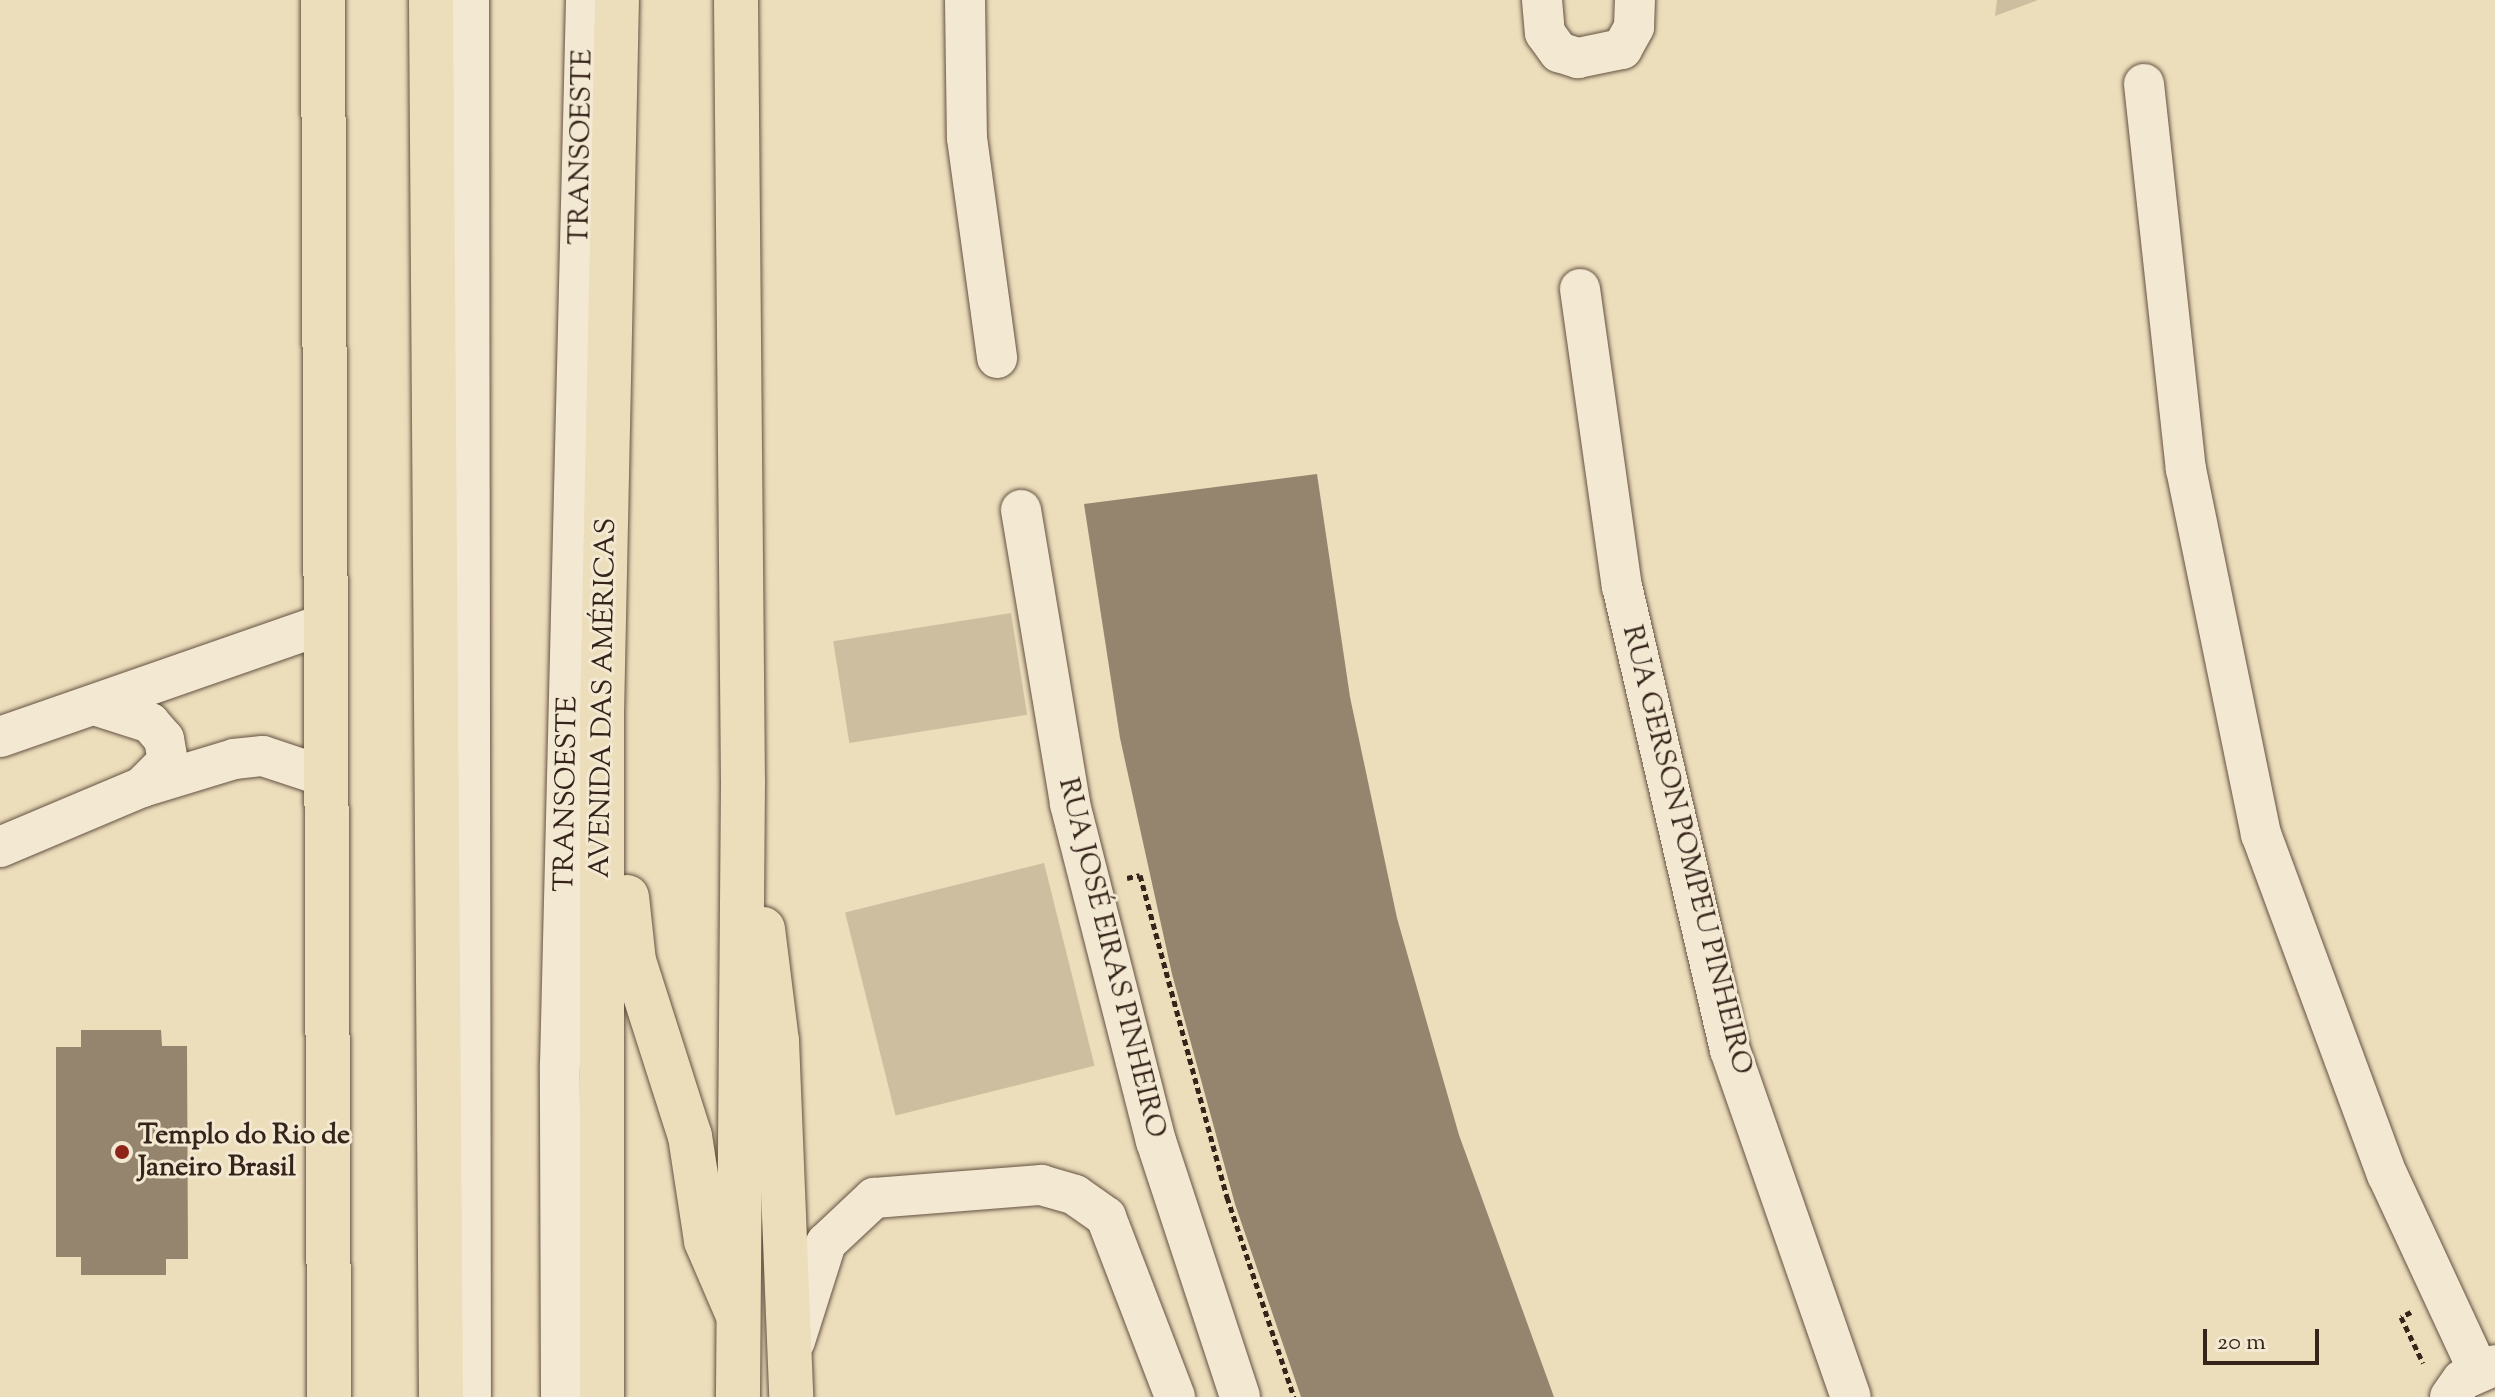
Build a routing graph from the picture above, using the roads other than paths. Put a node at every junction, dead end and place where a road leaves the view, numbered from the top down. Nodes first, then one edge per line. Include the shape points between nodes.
1 (323, 0) edge
2 (431, 0) edge
3 (469, 0) edge
4 (586, 0) edge
5 (617, 0) edge
6 (736, 0) edge
7 (965, 0) edge
8 (1542, 0) edge
9 (1635, 0) edge
10 (2144, 84) dead end
11 (1580, 289) dead end
12 (997, 358) dead end
13 (1021, 510) dead end
14 (324, 624) junction
15 (94, 705) junction
16 (602, 714) junction
17 (0, 737) edge
18 (323, 776) junction
19 (743, 781) junction
20 (142, 787) junction
21 (0, 847) edge
22 (737, 1313) junction
23 (791, 1378) edge
24 (2464, 1384) edge
25 (329, 1397) edge
26 (441, 1397) edge
27 (471, 1397) edge
28 (561, 1397) edge
29 (602, 1397) edge
30 (738, 1397) edge
31 (1175, 1397) edge
32 (1240, 1397) edge
33 (1851, 1397) edge

1 - 14 main road
2 - 26 main road
3 - 27 street
4 - 28 street, TRANSOESTE via 560,1064
5 - 16 main road, AVENIDA DAS AMÉRICAS
6 - 19 main road
7 - 12 street via 967,138
8 - 9 street via 1545,33 1559,52 1578,58 1622,49 1634,27
10 - 24 street via 2186,469 2261,834
11 - 33 street, RUA GERSON POMPEU PINHEIRO via 1622,586 1730,1050
13 - 32 street, RUA JOSÉ EIRAS PINHEIRO via 1070,804 1156,1141
14 - 15 street
14 - 18 main road
15 - 17 street
15 - 20 street via 150,723 164,739 168,761
16 - 22 main road via 625,802 634,961 685,1115 706,1241
16 - 29 main road, AVENIDA DAS AMÉRICAS
18 - 20 street via 251,756
18 - 25 main road
19 - 22 main road
19 - 23 main road via 777,1041
20 - 21 street
22 - 30 main road
23 - 31 street via 826,1243 851,1214 898,1192 1041,1185 1075,1195 1106,1217

